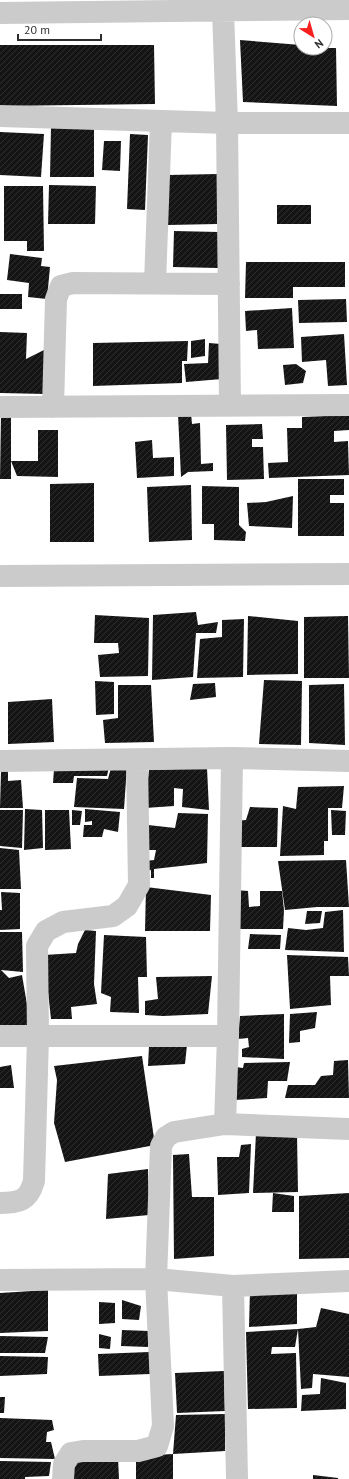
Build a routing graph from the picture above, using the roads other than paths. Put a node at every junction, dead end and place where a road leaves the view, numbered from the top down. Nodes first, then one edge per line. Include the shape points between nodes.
1 (349, 9) edge
2 (223, 11) junction
3 (0, 13) edge
4 (0, 116) edge
5 (161, 121) junction
6 (227, 123) junction
7 (349, 123) edge
8 (156, 282) junction
9 (229, 284) junction
10 (349, 405) edge
11 (230, 406) junction
12 (0, 407) edge
13 (53, 407) junction
14 (349, 574) edge
15 (0, 576) edge
16 (232, 758) junction
17 (137, 760) junction
18 (0, 761) edge
19 (349, 761) edge
20 (0, 1036) edge
21 (38, 1036) junction
22 (228, 1036) junction
23 (225, 1124) junction
24 (349, 1129) edge
25 (0, 1203) edge
26 (156, 1279) junction
27 (0, 1280) edge
28 (349, 1281) edge
29 (233, 1286) junction
30 (64, 1479) edge
31 (237, 1479) edge

1 - 2 street
2 - 3 street
2 - 6 street
4 - 5 street
5 - 6 street
5 - 8 street
6 - 7 street
6 - 9 street
8 - 9 street
8 - 13 street via 73,283 61,286 56,299
9 - 11 street
10 - 11 street
11 - 13 street
12 - 13 street
14 - 15 street
16 - 17 street
16 - 19 street
16 - 22 street
17 - 18 street
17 - 21 street via 139,885 127,906 113,916 63,922 46,931 37,946
20 - 21 street
21 - 22 street
21 - 25 street via 34,1181 31,1192 26,1197 17,1202
22 - 23 street
23 - 24 street
23 - 26 street via 174,1132 166,1137 161,1146
26 - 27 street
26 - 29 street
26 - 30 street via 164,1426 157,1446 138,1451 71,1453 64,1464
28 - 29 street
29 - 31 street

